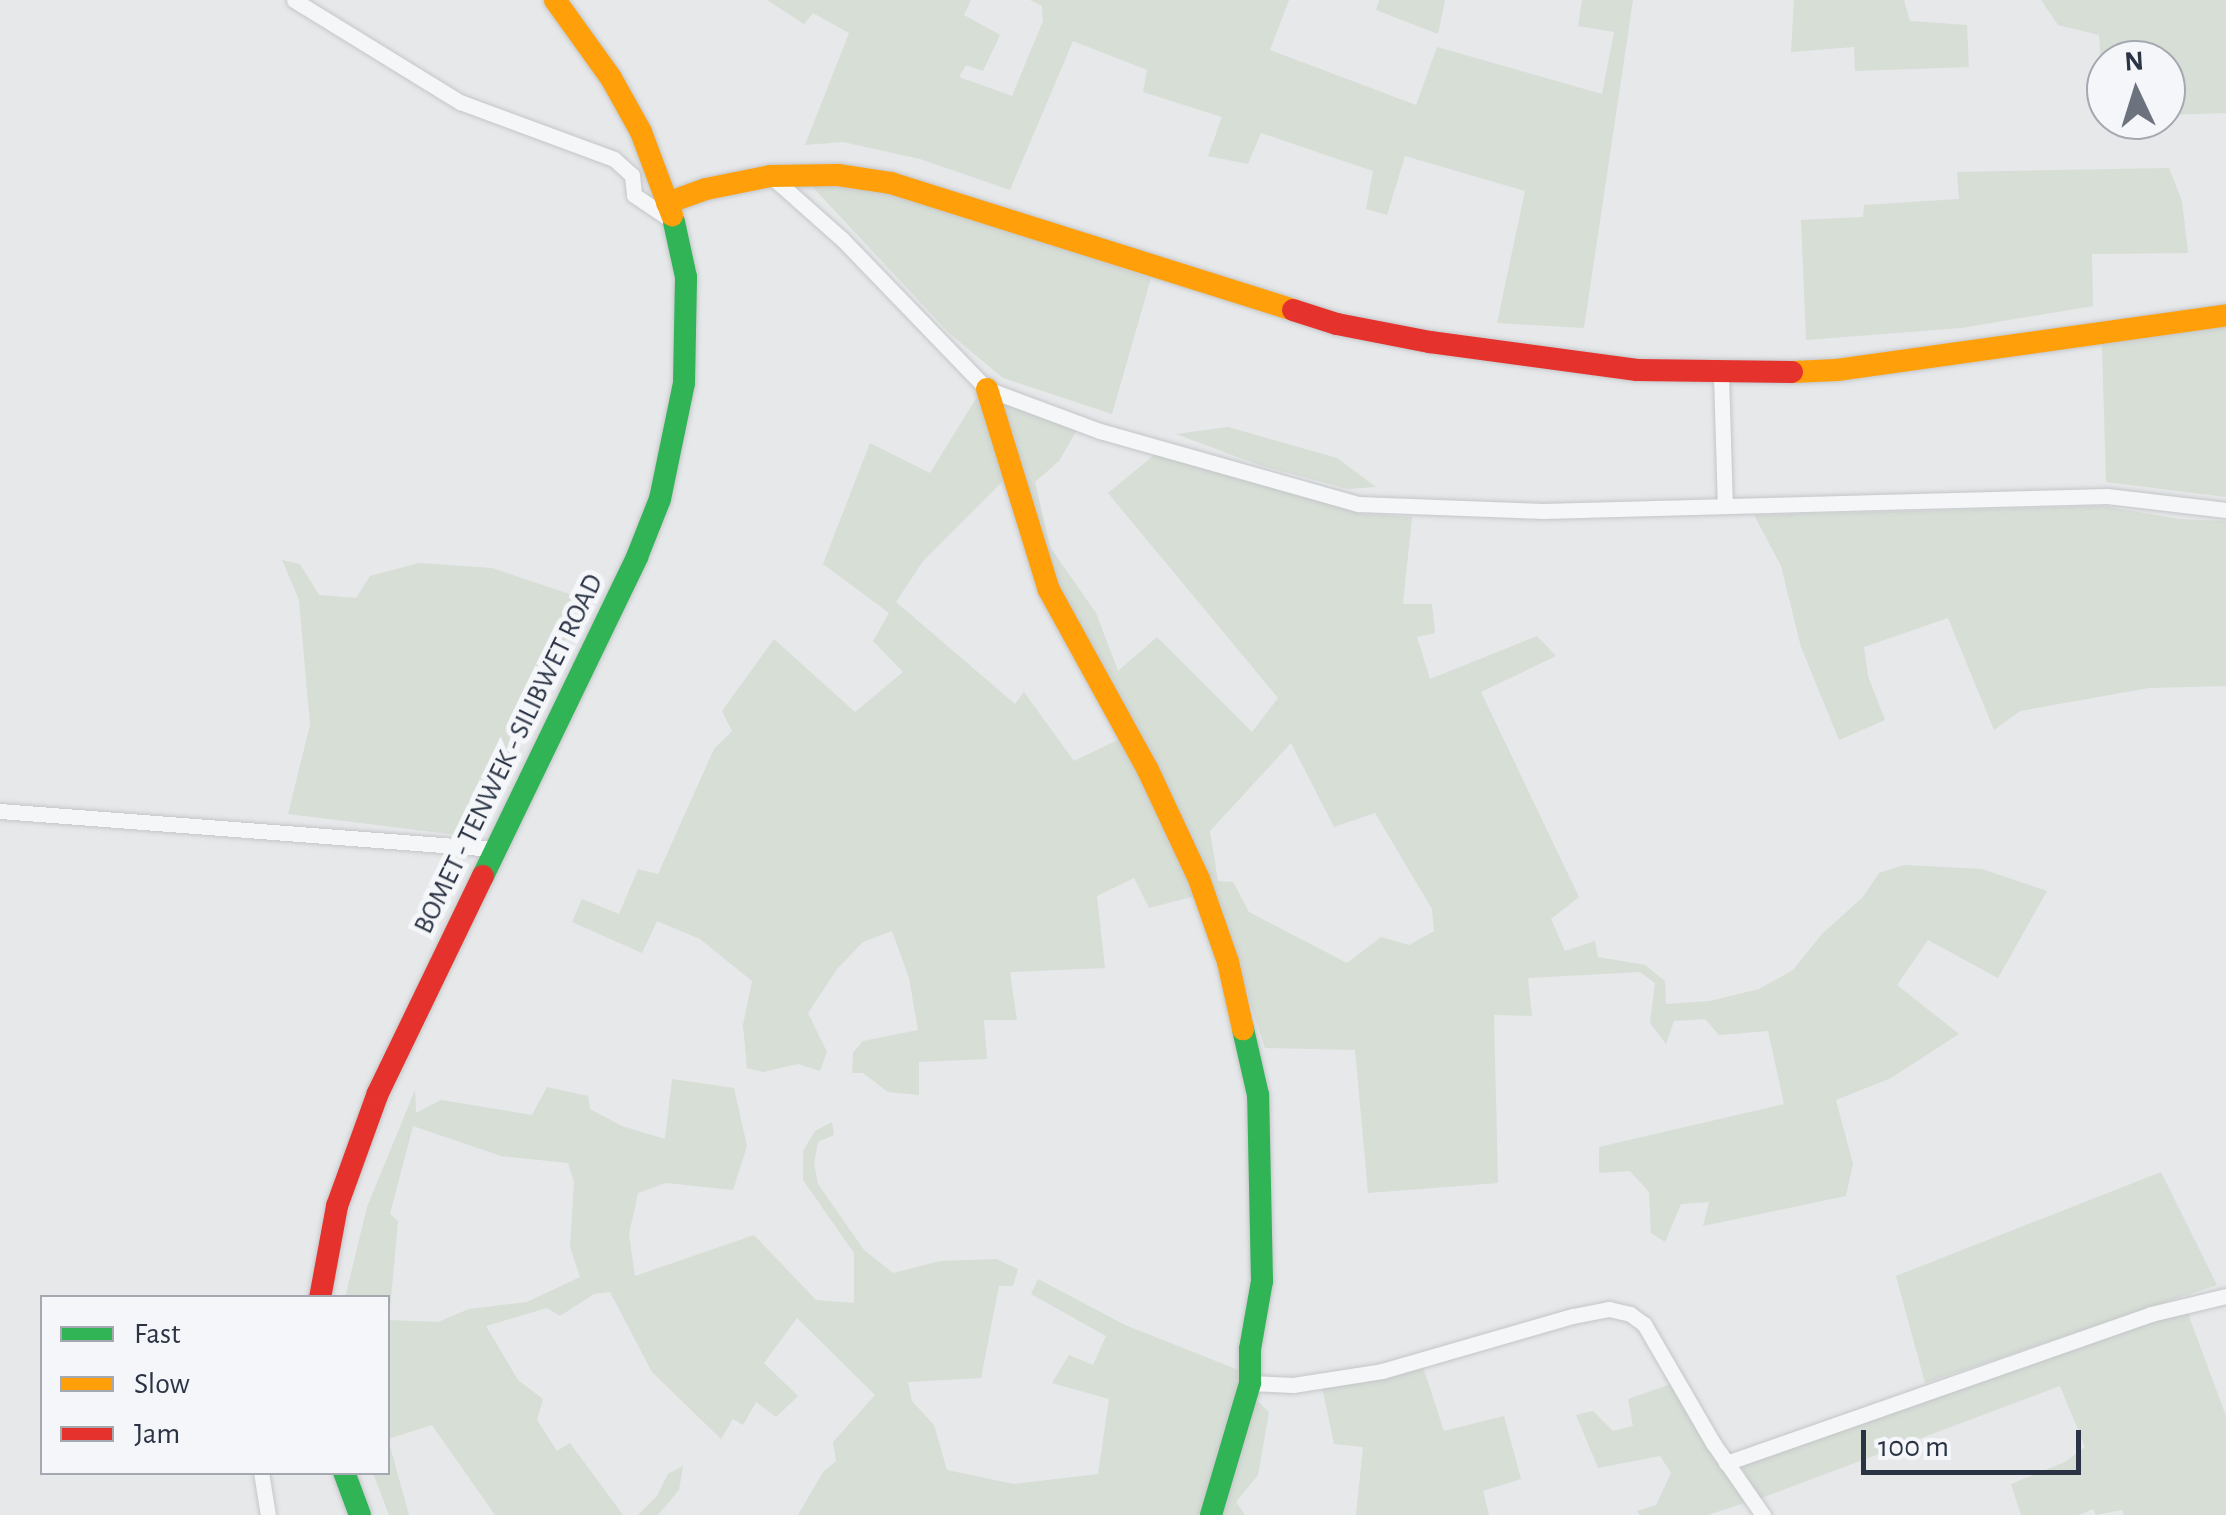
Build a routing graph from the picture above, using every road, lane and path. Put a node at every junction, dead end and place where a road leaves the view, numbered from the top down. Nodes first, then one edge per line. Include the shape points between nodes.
1 (294, 0) edge
2 (556, 0) edge
3 (771, 176) junction
4 (671, 212) junction
5 (2226, 315) edge
6 (1721, 374) junction
7 (987, 389) junction
8 (1726, 505) junction
9 (2226, 510) edge
10 (0, 811) edge
11 (498, 849) junction
12 (321, 1295) edge
13 (2226, 1296) edge
14 (1250, 1384) junction
15 (1726, 1463) junction
16 (261, 1475) edge
17 (345, 1475) edge
18 (268, 1515) edge
19 (360, 1515) edge
20 (1211, 1515) edge
21 (1763, 1515) edge

1 - 4 street via 460,102 614,159 632,175 634,195
2 - 4 street, BOMET - TENWEK - SILIBWET ROAD via 641,132
3 - 4 street via 706,189
3 - 6 street via 892,184 1337,324 1532,357
3 - 7 street
4 - 11 street, BOMET - TENWEK - SILIBWET ROAD via 686,276 684,383 660,499
5 - 6 street via 1837,370
6 - 8 street
7 - 8 street via 1100,431 1380,508 1543,512
7 - 14 street via 1048,590 1184,845 1228,962 1262,1126 1264,1256
8 - 9 street via 2107,496
10 - 11 street
11 - 12 street, BOMET - TENWEK - SILIBWET ROAD via 378,1093 337,1206
13 - 15 street via 2151,1314
14 - 15 street via 1382,1371 1609,1309 1644,1324
14 - 20 street
15 - 21 street
16 - 18 street
17 - 19 street

